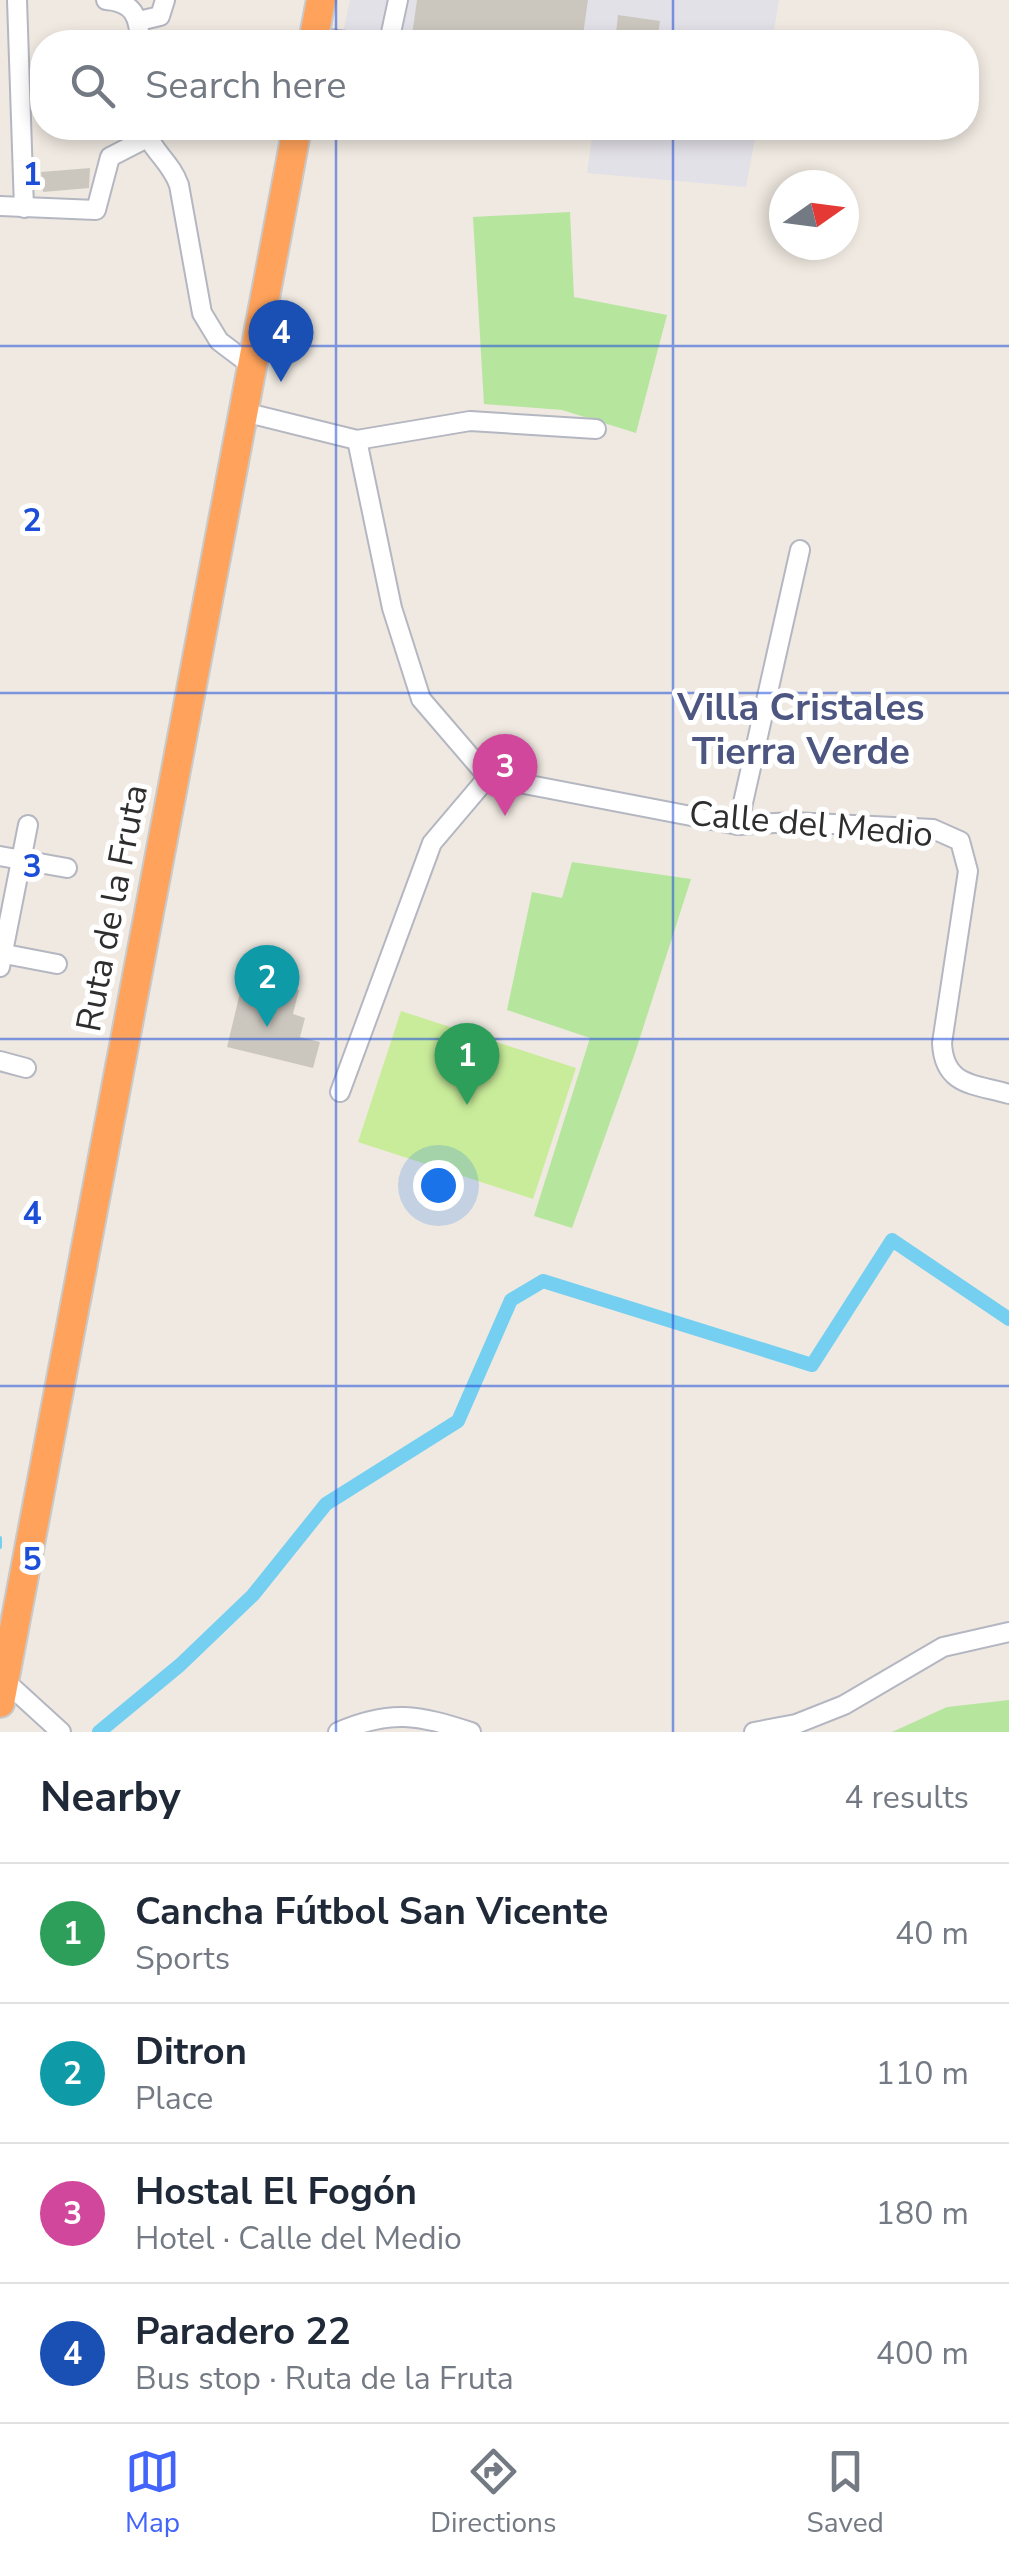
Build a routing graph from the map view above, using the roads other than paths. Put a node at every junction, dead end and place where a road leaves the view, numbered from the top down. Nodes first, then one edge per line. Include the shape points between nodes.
1 (106, 0) edge
2 (165, 0) edge
3 (321, 0) edge
4 (398, 0) edge
5 (11, 3) edge
6 (139, 21) junction
7 (139, 30) edge
8 (316, 30) edge
9 (392, 30) edge
10 (0, 130) edge
11 (21, 131) junction
12 (134, 140) edge
13 (152, 140) edge
14 (295, 140) edge
15 (0, 206) edge
16 (24, 208) junction
17 (252, 366) junction
18 (244, 412) junction
19 (596, 429) dead end
20 (357, 440) junction
21 (800, 550) dead end
22 (488, 776) junction
23 (738, 824) junction
24 (28, 825) dead end
25 (9, 859) edge
26 (67, 868) dead end
27 (1, 958) edge
28 (57, 964) dead end
29 (0, 1062) edge
30 (26, 1068) dead end
31 (340, 1092) dead end
32 (1009, 1094) edge
33 (1009, 1632) edge
34 (2, 1692) edge
35 (61, 1732) edge
36 (338, 1732) edge
37 (471, 1732) edge
38 (754, 1732) edge

1 - 6 street via 130,6
2 - 6 street via 160,16
3 - 8 highway
4 - 9 street
5 - 11 street
6 - 7 street
10 - 11 street
11 - 16 street
12 - 16 street via 110,157 96,210
13 - 17 street via 179,185 202,313 219,341
14 - 17 highway, Ruta de la Fruta
15 - 16 street
17 - 18 highway, Ruta de la Fruta
18 - 20 street
18 - 34 highway, Ruta de la Fruta
19 - 20 street via 470,421
20 - 22 street via 392,608 422,699
21 - 23 street
22 - 23 street, Calle del Medio
22 - 31 street via 432,843
23 - 32 street, Calle del Medio via 934,829 960,841 968,871 942,1057 958,1079
24 - 25 street
25 - 26 street
25 - 27 street
27 - 28 street
29 - 30 street
33 - 38 street via 943,1647 844,1705
34 - 35 street
36 - 37 street via 397,1715

